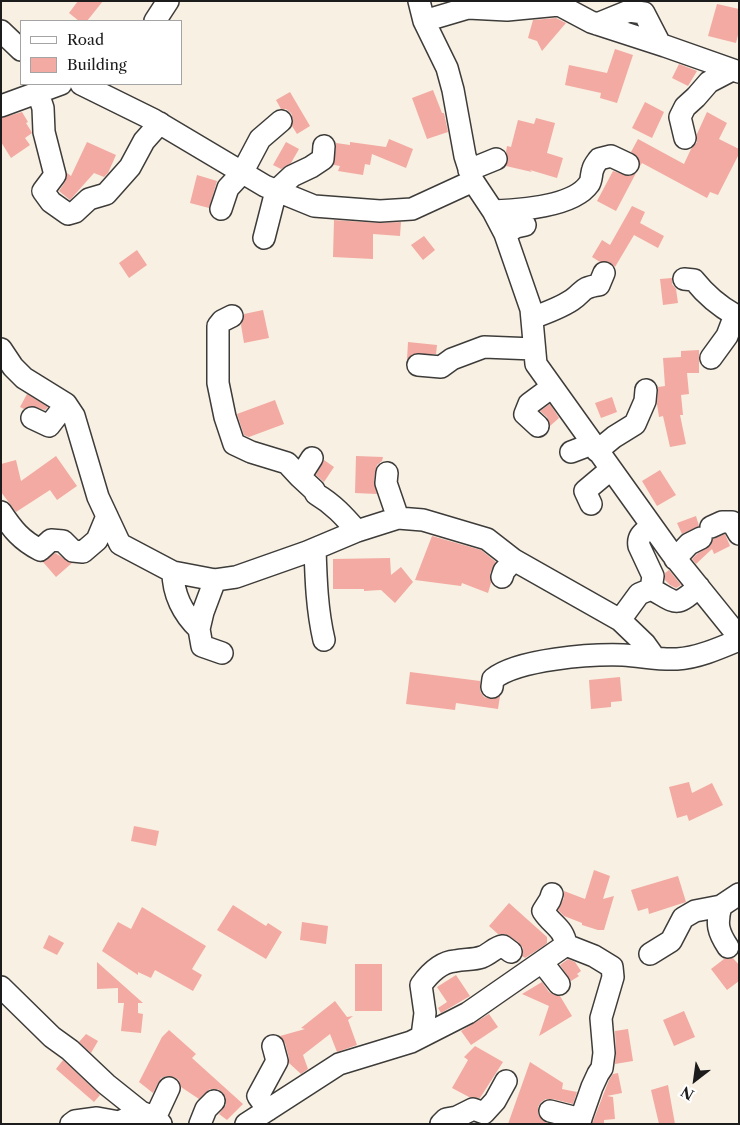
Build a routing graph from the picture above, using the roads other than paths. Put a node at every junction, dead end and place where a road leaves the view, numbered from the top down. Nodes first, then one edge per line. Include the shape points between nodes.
1 (168, 1) edge
2 (525, 5) edge
3 (422, 11) edge
4 (156, 20) edge
5 (1, 31) edge
6 (20, 49) edge
7 (735, 71) edge
8 (58, 85) edge
9 (86, 85) edge
10 (111, 90) edge
11 (38, 93) junction
12 (1, 106) edge
13 (282, 121) dead end
14 (160, 123) junction
15 (685, 138) dead end
16 (324, 146) dead end
17 (496, 159) dead end
18 (628, 164) dead end
19 (242, 173) junction
20 (471, 176) junction
21 (276, 191) junction
22 (221, 209) dead end
23 (493, 211) junction
24 (525, 225) dead end
25 (505, 234) junction
26 (264, 238) dead end
27 (604, 273) dead end
28 (684, 279) dead end
29 (232, 316) dead end
30 (737, 316) edge
31 (532, 318) junction
32 (1, 349) edge
33 (534, 350) junction
34 (711, 358) dead end
35 (418, 365) dead end
36 (9, 371) edge
37 (552, 387) junction
38 (646, 390) dead end
39 (66, 404) junction
40 (32, 418) dead end
41 (538, 426) dead end
42 (595, 448) junction
43 (571, 452) dead end
44 (312, 458) dead end
45 (610, 470) junction
46 (387, 473) dead end
47 (300, 477) junction
48 (591, 504) dead end
49 (1, 512) edge
50 (107, 516) junction
51 (398, 518) junction
52 (651, 526) junction
53 (357, 531) junction
54 (739, 534) edge
55 (97, 540) junction
56 (128, 548) junction
57 (315, 549) junction
58 (675, 559) junction
59 (173, 572) junction
60 (215, 580) junction
61 (699, 587) junction
62 (651, 589) junction
63 (620, 620) junction
64 (199, 629) junction
65 (739, 638) edge
66 (324, 640) dead end
67 (222, 653) dead end
68 (655, 658) junction
69 (492, 687) dead end
70 (552, 894) dead end
71 (739, 894) edge
72 (721, 906) junction
73 (566, 945) junction
74 (728, 948) dead end
75 (511, 952) dead end
76 (650, 954) dead end
77 (542, 962) junction
78 (559, 984) dead end
79 (1, 987) edge
80 (422, 1036) junction
81 (273, 1046) dead end
82 (506, 1081) dead end
83 (169, 1088) dead end
84 (214, 1100) dead end
85 (268, 1110) junction
86 (550, 1111) dead end
87 (152, 1118) edge
88 (580, 1122) edge
89 (71, 1124) edge
90 (200, 1124) edge
91 (246, 1124) edge
92 (441, 1124) edge

1 - 4 street
2 - 3 street via 507,10
2 - 7 street via 559,5 597,24
3 - 20 street via 447,68
5 - 6 street
7 - 15 street via 709,82 685,107 680,117
8 - 11 street
9 - 10 street
10 - 14 street
11 - 12 street
11 - 14 street via 55,175 43,191 51,202 68,214 89,199 106,194 130,167 144,141
13 - 19 street via 260,139
14 - 19 street
16 - 21 street via 322,158 292,176
17 - 20 street
18 - 23 street via 611,156 599,159 590,183 579,193 542,206
19 - 21 street
19 - 22 street via 228,188
20 - 21 street via 412,209 314,206
20 - 23 street
21 - 26 street
23 - 25 street
24 - 25 street
25 - 31 street
27 - 31 street via 599,286 586,287 572,299
28 - 30 street via 694,280 720,306
29 - 47 street via 218,326 218,383 234,444 287,463
30 - 34 street
31 - 33 street
32 - 36 street
33 - 35 street via 484,347 452,359 441,367
33 - 37 street via 536,364
36 - 39 street
37 - 41 street via 529,404 525,414
37 - 42 street
38 - 42 street via 635,424
39 - 40 street via 49,426
39 - 50 street via 74,416 98,497
42 - 43 street
42 - 45 street
44 - 47 street
45 - 48 street via 585,492
45 - 52 street via 638,497
46 - 51 street via 386,483
47 - 53 street via 343,514
49 - 55 street via 14,532 40,550 51,540 63,541 73,551 83,552
50 - 55 street
50 - 56 street via 120,544
51 - 53 street
51 - 63 street via 423,520 487,539 508,569
52 - 58 street
52 - 62 street via 642,532 638,541 653,576
53 - 57 street
54 - 58 street via 732,522 722,522 689,544
55 - 56 street via 110,547
56 - 59 street
57 - 60 street via 236,577
57 - 66 street via 317,598
58 - 61 street
59 - 60 street
59 - 64 street via 180,604
60 - 64 street
61 - 62 street via 683,601 675,602
61 - 65 street
62 - 63 street via 639,594
63 - 68 street
64 - 67 street via 202,646
65 - 68 street via 723,647 689,657
68 - 69 street via 621,655 573,657 522,666 493,679
70 - 73 street via 543,911 564,934
71 - 72 street
72 - 74 street via 718,918 720,935
72 - 76 street via 695,911 683,918 672,940
73 - 77 street
73 - 88 street via 612,967 613,977 601,1018 602,1068
75 - 80 street via 503,946 497,947 485,956 470,961 454,961 429,974 421,985 425,1013
77 - 78 street
77 - 80 street via 468,1013
79 - 87 street via 106,1084
80 - 85 street via 339,1064
81 - 85 street via 277,1061 258,1096
82 - 92 street via 484,1113 473,1109
83 - 87 street
84 - 90 street
85 - 91 street
86 - 88 street
87 - 89 street via 119,1122 97,1118

